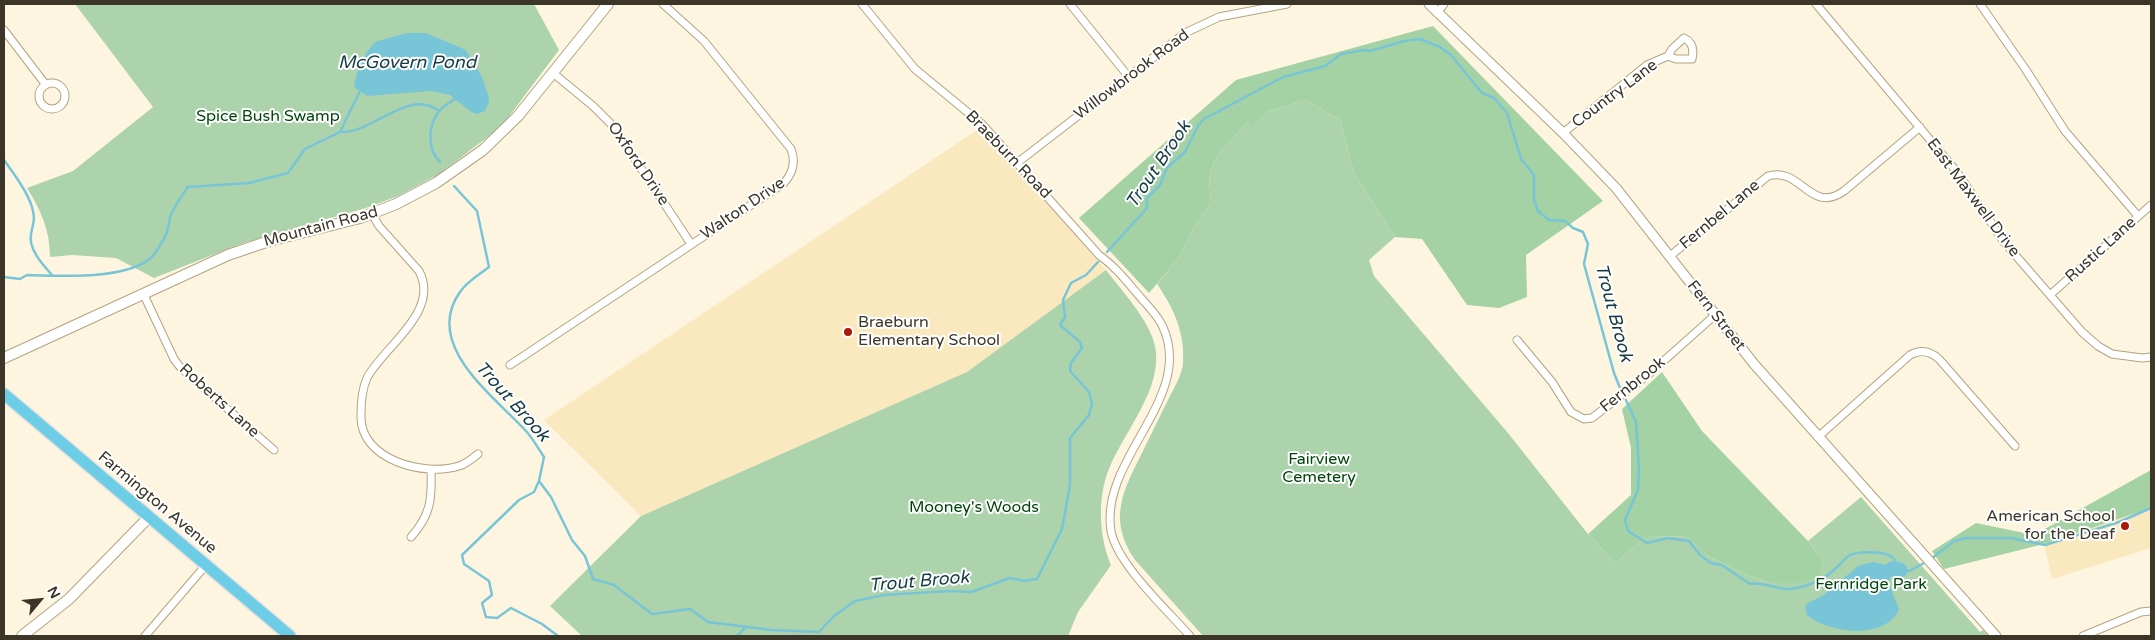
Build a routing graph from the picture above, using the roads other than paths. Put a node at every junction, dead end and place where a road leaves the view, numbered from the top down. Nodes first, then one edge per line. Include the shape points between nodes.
1 (608, 4) edge
2 (663, 4) edge
3 (862, 4) edge
4 (1070, 4) edge
5 (1287, 4) edge
6 (1430, 4) edge
7 (1444, 4) edge
8 (1816, 4) edge
9 (1980, 4) edge
10 (1438, 12) junction
11 (4, 30) edge
12 (1668, 56) dead end
13 (553, 73) junction
14 (1128, 76) junction
15 (46, 86) dead end
16 (1920, 127) junction
17 (1563, 133) junction
18 (1018, 163) junction
19 (2151, 205) edge
20 (372, 214) junction
21 (2138, 216) junction
22 (691, 244) junction
23 (1670, 256) junction
24 (143, 293) junction
25 (2050, 295) junction
26 (1714, 316) junction
27 (1517, 340) dead end
28 (2151, 357) edge
29 (4, 358) edge
30 (510, 365) dead end
31 (4, 394) edge
32 (1818, 437) junction
33 (2015, 446) dead end
34 (274, 450) dead end
35 (478, 454) dead end
36 (430, 470) junction
37 (149, 517) junction
38 (411, 537) dead end
39 (206, 565) junction
40 (2151, 611) edge
41 (22, 636) edge
42 (145, 636) edge
43 (290, 636) edge
44 (1190, 636) edge
45 (1996, 636) edge
46 (2083, 636) edge

1 - 13 main road, Mountain Road
2 - 22 street, Walton Drive via 704,41 793,156 792,171 784,183
3 - 18 street, Braeburn Road via 915,69 982,124
4 - 14 street
5 - 14 street, Willowbrook Road via 1219,17 1200,25
6 - 10 street, Fern Street
7 - 10 street
8 - 16 street, East Maxwell Drive
9 - 21 street via 2065,131
10 - 17 street, Fern Street
11 - 15 street
12 - 17 street, Country Lane via 1647,66
13 - 20 main road, Mountain Road via 518,116 483,150 428,188
13 - 22 street, Oxford Drive via 613,126
14 - 18 street, Willowbrook Road
16 - 23 street, Fernbel Lane via 1844,191 1832,197 1817,196 1785,175 1768,176
16 - 25 street, East Maxwell Drive via 1962,180 2004,242
17 - 23 street, Fern Street via 1616,188
18 - 44 street, Braeburn Road via 1099,255 1112,264 1162,325 1169,363 1163,393 1114,489 1112,532 1124,561
19 - 21 street, Rustic Lane
20 - 24 main road, Mountain Road via 246,248
20 - 36 street via 419,272 425,288 410,325 373,367 366,380 360,419 372,445 383,454 408,467
21 - 25 street, Rustic Lane
22 - 30 street, Walton Drive
23 - 26 street, Fern Street
24 - 29 main road, Mountain Road
24 - 34 street, Roberts Lane via 180,367
25 - 28 street, East Maxwell Drive via 2098,346 2112,354
26 - 27 street, Fernbrook via 1649,374 1592,418 1584,419 1571,412 1552,382
26 - 32 street, Fern Street
31 - 37 main road, Farmington Avenue
32 - 33 street via 1907,358 1921,351 1940,359
32 - 45 street, Fern Street
35 - 36 street via 458,467
36 - 38 street via 429,509
37 - 39 main road, Farmington Avenue
37 - 41 main road via 80,588
39 - 42 street
39 - 43 main road, Farmington Avenue
40 - 46 street

